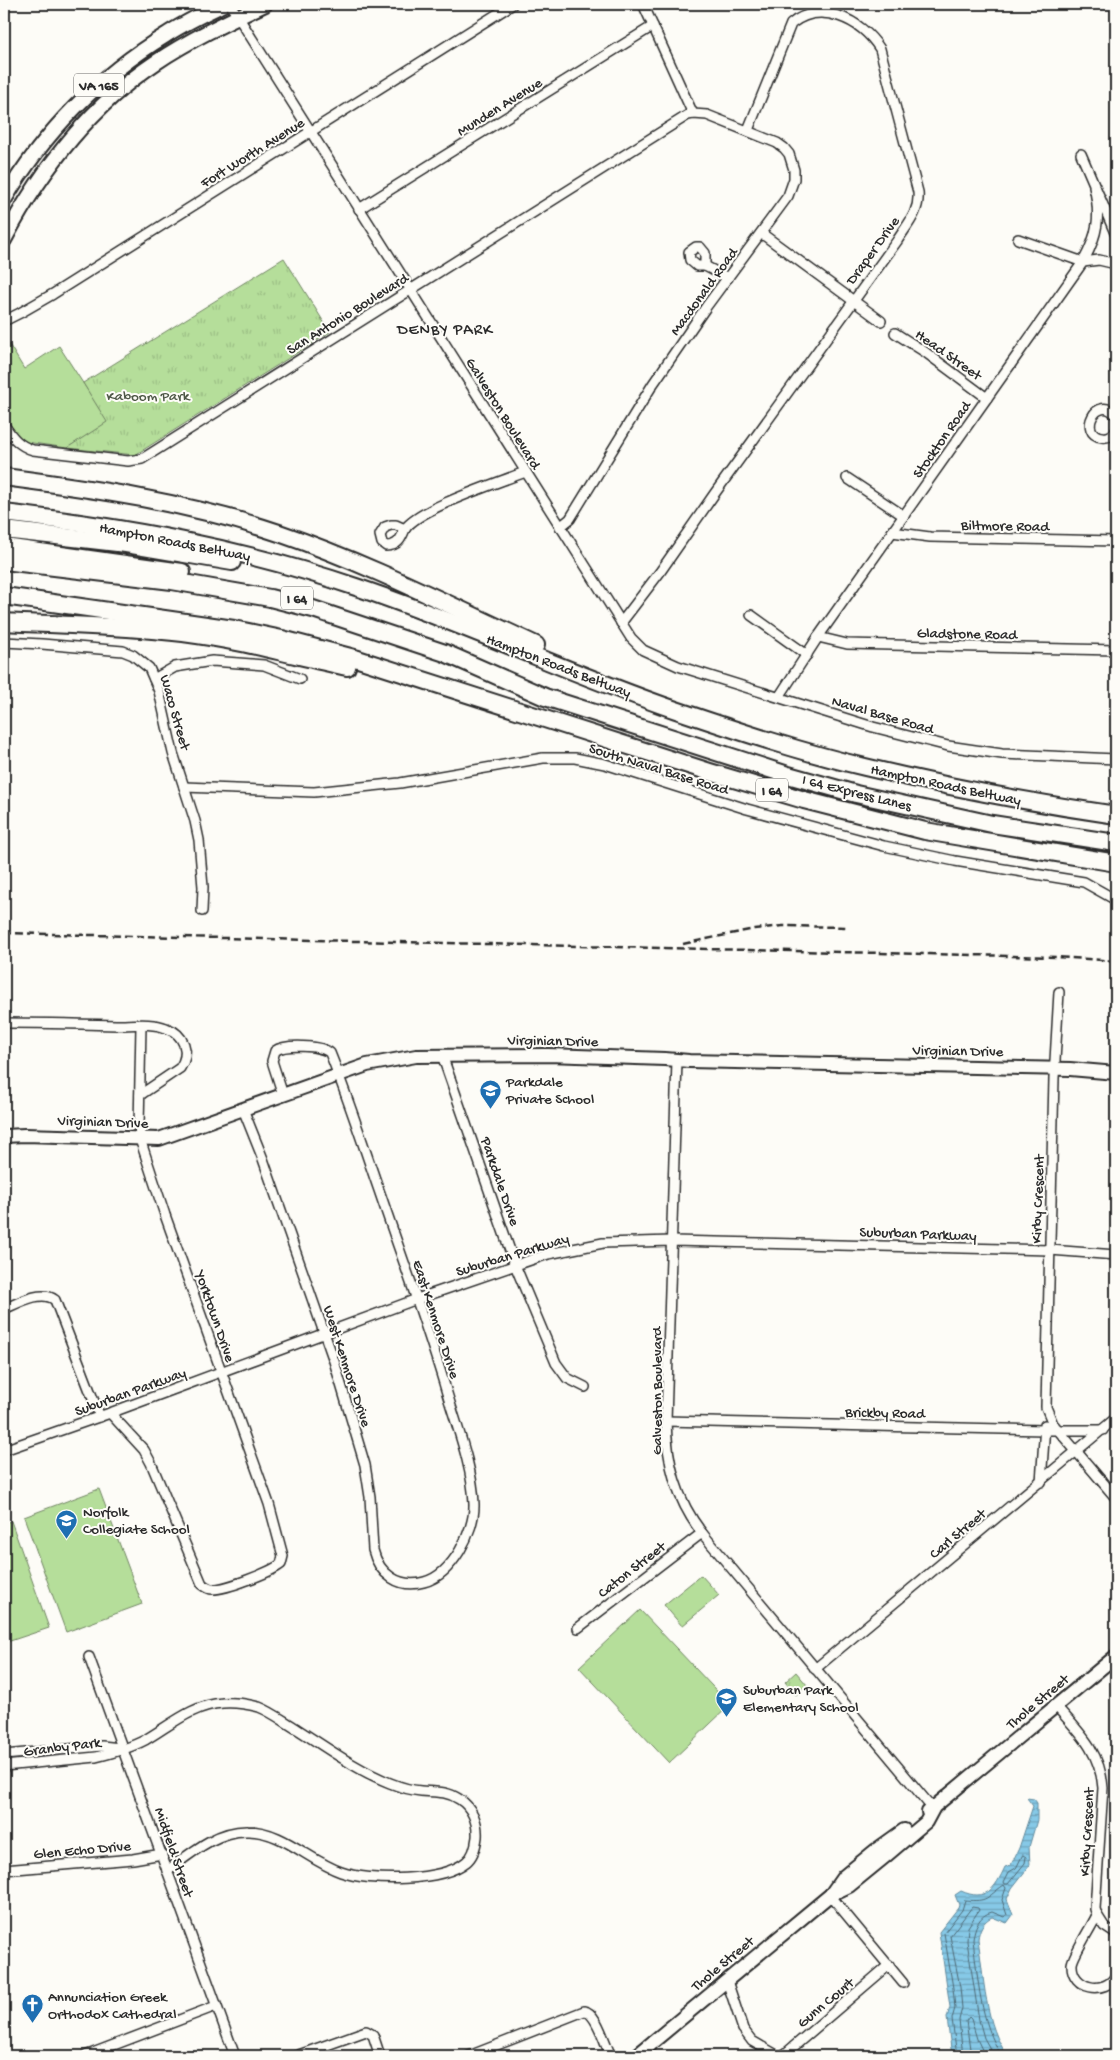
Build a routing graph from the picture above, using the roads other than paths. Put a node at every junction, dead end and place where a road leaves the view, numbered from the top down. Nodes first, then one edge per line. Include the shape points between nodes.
1 (223, 4) edge
2 (230, 4) edge
3 (265, 4) edge
4 (513, 4) edge
5 (643, 4) edge
6 (238, 17) junction
7 (653, 26) junction
8 (693, 114) junction
9 (748, 130) junction
10 (310, 131) junction
11 (1082, 154) dead end
12 (1094, 187) junction
13 (4, 200) edge
14 (360, 210) junction
15 (761, 233) junction
16 (1116, 236) edge
17 (1018, 239) dead end
18 (4, 240) edge
19 (1083, 262) junction
20 (1116, 264) edge
21 (705, 266) dead end
22 (728, 278) junction
23 (410, 290) junction
24 (854, 300) junction
25 (4, 321) edge
26 (880, 321) dead end
27 (895, 334) dead end
28 (987, 398) junction
29 (1116, 415) edge
30 (4, 425) edge
31 (1116, 431) edge
32 (525, 472) junction
33 (4, 478) edge
34 (848, 478) dead end
35 (4, 513) edge
36 (904, 516) junction
37 (560, 527) junction
38 (405, 529) dead end
39 (4, 530) edge
40 (892, 532) junction
41 (1116, 541) edge
42 (4, 547) edge
43 (4, 562) edge
44 (4, 596) edge
45 (751, 615) dead end
46 (444, 620) junction
47 (4, 622) edge
48 (621, 623) junction
49 (818, 638) junction
50 (4, 642) edge
51 (1116, 650) edge
52 (650, 654) joint
53 (806, 655) junction
54 (154, 679) junction
55 (300, 680) dead end
56 (436, 684) junction
57 (779, 697) junction
58 (575, 706) junction
59 (793, 747) junction
60 (1116, 759) edge
61 (184, 787) junction
62 (1116, 815) edge
63 (1116, 844) edge
64 (1116, 863) edge
65 (1116, 900) edge
66 (202, 911) dead end
67 (1059, 992) dead end
68 (4, 1023) edge
69 (141, 1025) junction
70 (442, 1055) junction
71 (677, 1060) junction
72 (1055, 1069) junction
73 (1116, 1073) edge
74 (339, 1075) junction
75 (283, 1094) junction
76 (140, 1095) junction
77 (243, 1109) junction
78 (4, 1136) edge
79 (140, 1138) junction
80 (672, 1241) junction
81 (1050, 1250) junction
82 (1116, 1255) edge
83 (515, 1265) junction
84 (416, 1299) junction
85 (4, 1309) edge
86 (324, 1333) junction
87 (221, 1372) junction
88 (585, 1387) dead end
89 (1046, 1407) junction
90 (110, 1413) junction
91 (100, 1416) junction
92 (1116, 1418) edge
93 (666, 1421) junction
94 (1045, 1430) junction
95 (1058, 1430) junction
96 (1103, 1430) junction
97 (4, 1450) edge
98 (1077, 1451) junction
99 (1040, 1482) junction
100 (1116, 1498) edge
101 (702, 1532) junction
102 (445, 1571) joint
103 (578, 1628) dead end
104 (1116, 1656) edge
105 (89, 1657) dead end
106 (814, 1669) junction
107 (1056, 1706) junction
108 (123, 1748) junction
109 (4, 1755) edge
110 (4, 1766) edge
111 (933, 1809) junction
112 (162, 1854) junction
113 (4, 1870) edge
114 (167, 1871) junction
115 (830, 1895) junction
116 (1097, 1915) junction
117 (1116, 1934) edge
118 (889, 1965) junction
119 (1116, 1975) edge
120 (727, 1980) junction
121 (903, 1983) dead end
122 (216, 2006) junction
123 (85, 2056) edge
124 (235, 2056) edge
125 (296, 2056) edge
126 (380, 2056) edge
127 (469, 2056) edge
128 (610, 2056) edge
129 (636, 2056) edge
130 (778, 2056) edge

1 - 13 main road, VA 165 via 167,34 92,91 50,134
2 - 6 street, Galveston Boulevard
3 - 6 main road, VA 165
4 - 10 street, Fort Worth Avenue
5 - 7 street
6 - 10 street, Galveston Boulevard
6 - 18 main road, VA 165 via 153,64 86,120 37,182
7 - 8 street
7 - 14 street, Munden Avenue
8 - 9 street, Macdonald Road via 707,114
8 - 23 street, San Antonio Boulevard
9 - 15 street, Macdonald Road via 784,148 794,170 788,196
9 - 24 street, Draper Drive via 788,29 802,13 820,9 838,12 874,39 882,58 919,199 916,213
10 - 14 street, Galveston Boulevard
10 - 25 street, Fort Worth Avenue via 64,287
11 - 12 street
12 - 16 street
12 - 19 street, Stockton Road via 1098,223
14 - 23 street, Galveston Boulevard
15 - 22 street, Macdonald Road
15 - 24 street
17 - 19 street
19 - 20 street via 1099,260
19 - 28 street, Stockton Road
21 - 22 street
22 - 37 street, Macdonald Road via 638,408 570,519
23 - 30 street, San Antonio Boulevard via 142,459 128,461 33,450 17,441
23 - 32 street, Galveston Boulevard
24 - 26 street
24 - 48 street, Draper Drive
27 - 28 street, Head Street
28 - 36 street, Stockton Road
29 - 31 street via 1101,409 1093,414 1090,423 1092,432 1100,437 1110,437
32 - 37 street, Galveston Boulevard
32 - 38 street via 441,504
33 - 59 highway via 108,491 173,504 277,532 376,570 579,665
34 - 36 street
35 - 46 highway, Hampton Roads Beltway / I 64 via 129,530 243,554 354,586
36 - 40 street, Stockton Road
37 - 48 street, Galveston Boulevard
39 - 46 highway via 175,551 244,564 381,606
40 - 41 street, Biltmore Road via 930,537
40 - 49 street, Stockton Road
42 - 58 highway, I 64 via 158,568 287,596 412,636
43 - 58 highway via 172,580 313,609 445,653 545,697
44 - 56 highway, I 64 via 282,639
45 - 53 street
46 - 59 highway, Hampton Roads Beltway / I 64 via 671,708
47 - 56 highway via 183,633
48 - 52 street, Galveston Boulevard via 636,644
49 - 51 street, Gladstone Road via 847,644
49 - 53 street, Stockton Road
50 - 54 street, Waco Street via 123,652 142,661
52 - 57 street, Naval Base Road via 678,666
53 - 57 street, Stockton Road
54 - 55 street via 175,667 212,661 264,665
54 - 61 street, Waco Street
56 - 64 highway, I 64 via 832,808 925,831
57 - 60 street, Naval Base Road via 873,727 948,746 1002,754
58 - 63 highway, I 64 Express Lanes via 733,759 856,794 992,824
59 - 62 highway, Hampton Roads Beltway / I 64 via 939,784
61 - 65 street, South Naval Base Road via 323,791 400,783 543,758 575,758 606,764 747,809 884,846 1084,882
61 - 66 street, Waco Street via 199,840
67 - 72 street, Kirby Crescent
68 - 69 street
69 - 76 street, Yorktown Drive
69 - 76 street via 159,1026 175,1032 181,1038 186,1057 180,1068
70 - 71 street, Virginian Drive
70 - 74 street, Virginian Drive via 386,1060
70 - 83 street, Parkdale Drive
71 - 72 street, Virginian Drive
71 - 80 street, Galveston Boulevard
72 - 73 street, Virginian Drive
72 - 81 street, Kirby Crescent
74 - 75 street, Virginian Drive
74 - 75 street, East Kenmore Drive via 330,1053 322,1047 278,1048 272,1061
74 - 84 street, East Kenmore Drive
75 - 77 street, Virginian Drive
76 - 79 street, Yorktown Drive
77 - 79 street, Virginian Drive via 167,1137
77 - 86 street, West Kenmore Drive
78 - 79 street, Virginian Drive
79 - 87 street, Yorktown Drive
80 - 81 street, Suburban Parkway
80 - 83 street, Suburban Parkway via 603,1243 548,1254
80 - 93 street, Galveston Boulevard
81 - 82 street, Suburban Parkway
81 - 89 street, Kirby Crescent
83 - 84 street, Suburban Parkway
83 - 88 street, Parkdale Drive via 556,1363 567,1378
84 - 86 street, Suburban Parkway
84 - 102 street, East Kenmore Drive via 464,1451 474,1504 466,1537
85 - 91 street via 41,1295 55,1300
86 - 87 street, Suburban Parkway
86 - 102 street, West Kenmore Drive via 365,1466 375,1559 385,1573 403,1583 424,1582
87 - 90 street, Suburban Parkway
87 - 90 street, Yorktown Drive via 269,1504 283,1556 278,1566 256,1577 215,1589 207,1588 200,1581 152,1462
89 - 94 street, Kirby Crescent
89 - 95 street, Kirby Crescent
90 - 91 street, Suburban Parkway
91 - 97 street, Suburban Parkway
92 - 96 street, Carl Street
93 - 94 street, Brickby Road
93 - 101 street, Galveston Boulevard via 672,1474 683,1504
94 - 95 street, Brickby Road
94 - 99 street, Kirby Crescent
95 - 96 street, Brickby Road
95 - 98 street, Kirby Crescent
96 - 98 street, Carl Street
98 - 99 street, Carl Street
98 - 100 street, Kirby Crescent
99 - 106 street, Carl Street
101 - 103 street, Caton Street
101 - 106 street, Galveston Boulevard
104 - 107 street, Thole Street
105 - 108 street, Midfield Street
106 - 111 street, Galveston Boulevard
107 - 111 street, Thole Street
107 - 116 street, Kirby Crescent via 1089,1744 1101,1770 1103,1794
108 - 109 street, Granby Park via 102,1746
108 - 110 street, Granby Park via 96,1757
108 - 112 street, Midfield Street
108 - 114 street, Granby Park via 144,1740 195,1709 223,1703 248,1704 390,1783 412,1790 447,1793 463,1802 474,1816 476,1825 477,1841 466,1862 424,1877 344,1873 272,1835 246,1830 213,1839
111 - 115 street, Thole Street via 920,1816 890,1847 876,1850 843,1877
112 - 113 street, Glen Echo Drive
112 - 114 street, Midfield Street
114 - 122 street, Midfield Street
115 - 118 street
115 - 120 street, Thole Street
116 - 117 street via 1104,1926
116 - 119 street, Kirby Crescent via 1074,1958 1073,1971 1079,1981 1092,1988 1111,1983
118 - 121 street
118 - 130 street, Gunn Court via 785,2054
120 - 129 street, Thole Street
120 - 130 street via 747,2036
122 - 123 street
122 - 124 street, Midfield Street
125 - 126 street via 366,2031 373,2035
127 - 128 street via 584,2011 594,2017

